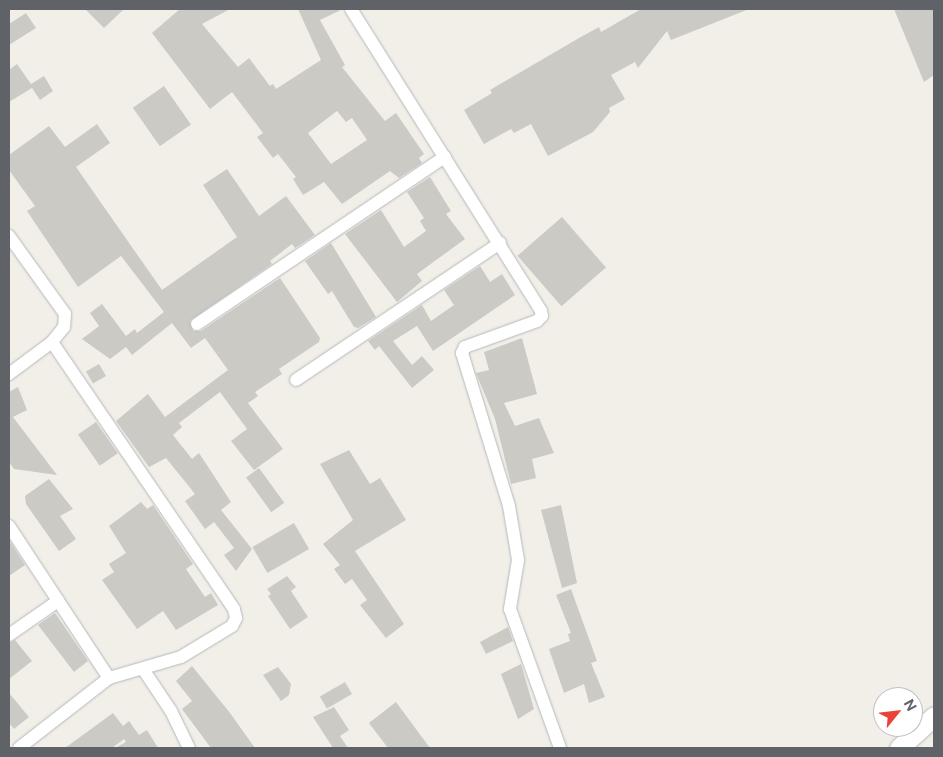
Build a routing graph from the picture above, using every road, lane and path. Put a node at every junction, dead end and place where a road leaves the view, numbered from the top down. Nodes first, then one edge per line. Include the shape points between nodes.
1 (351, 9) edge
2 (445, 156) junction
3 (9, 236) edge
4 (500, 243) junction
5 (197, 324) dead end
6 (52, 342) junction
7 (9, 374) edge
8 (296, 380) dead end
9 (9, 526) edge
10 (58, 601) junction
11 (9, 634) edge
12 (143, 669) junction
13 (109, 678) junction
14 (934, 716) edge
15 (18, 748) edge
16 (189, 748) edge
17 (560, 748) edge
18 (899, 748) edge

1 - 2 street
2 - 4 street
2 - 5 street
3 - 6 street via 65,314 64,327
4 - 8 street
4 - 17 street via 542,316 465,348 462,353 509,506 518,560 510,609
6 - 7 street
6 - 12 street via 234,609 236,618 232,626 181,658
9 - 10 street
10 - 11 street
10 - 13 street
12 - 13 street
12 - 16 street via 171,711
13 - 15 street
14 - 18 street

